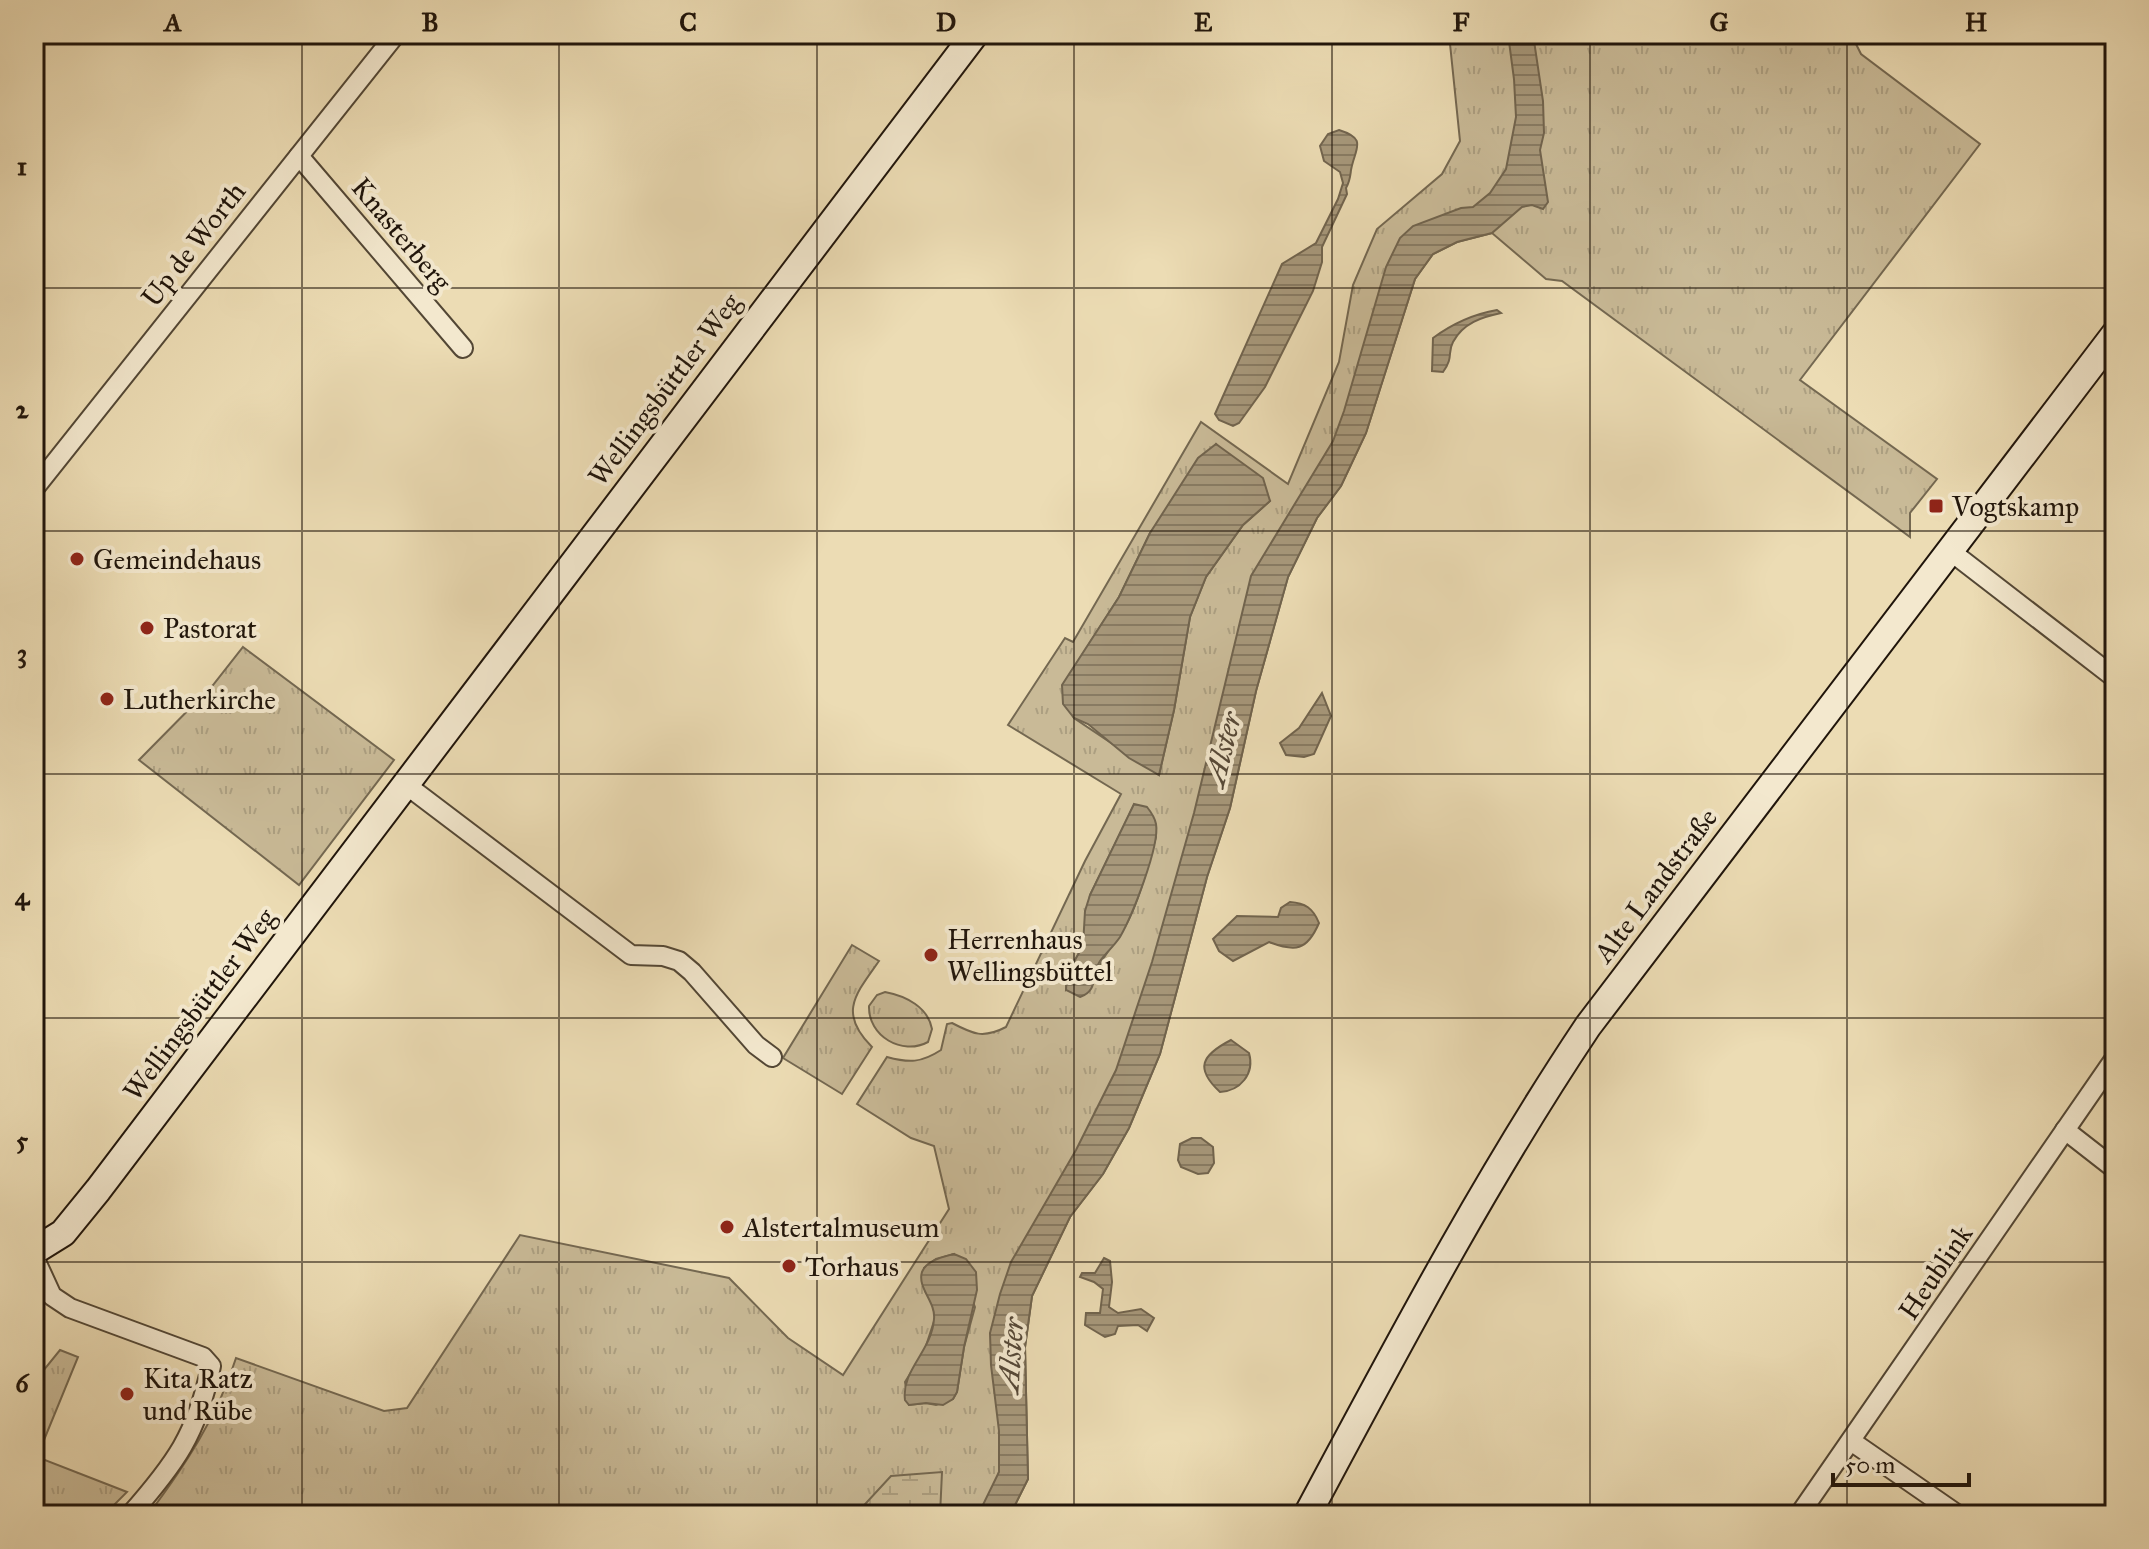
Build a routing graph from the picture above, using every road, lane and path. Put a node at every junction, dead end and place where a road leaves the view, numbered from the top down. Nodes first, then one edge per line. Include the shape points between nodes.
1 (396, 34) edge
2 (975, 34) edge
3 (299, 156) junction
4 (2115, 334) edge
5 (463, 348) dead end
6 (34, 489) edge
7 (1949, 550) junction
8 (2115, 678) edge
9 (405, 784) junction
10 (772, 1057) dead end
11 (2115, 1058) edge
12 (2065, 1130) junction
13 (2115, 1169) edge
14 (34, 1254) edge
15 (1851, 1441) junction
16 (130, 1515) edge
17 (1307, 1515) edge
18 (1799, 1515) edge
19 (1958, 1515) edge

1 - 3 street, Up de Worth
2 - 9 main road, Wellingsbüttler Weg
3 - 5 street, Knasterberg
3 - 6 street, Up de Worth
4 - 7 main road, Alte Landstraße
7 - 8 street
7 - 17 main road, Alte Landstraße via 1564,1061 1484,1189
9 - 10 street via 631,955 679,961
9 - 14 main road, Wellingsbüttler Weg via 63,1233
11 - 12 street, Heublink
12 - 13 street
12 - 15 street, Heublink
14 - 16 street via 52,1296 70,1308 203,1357 211,1366 203,1406 183,1448
15 - 18 street, Heublink
15 - 19 street

